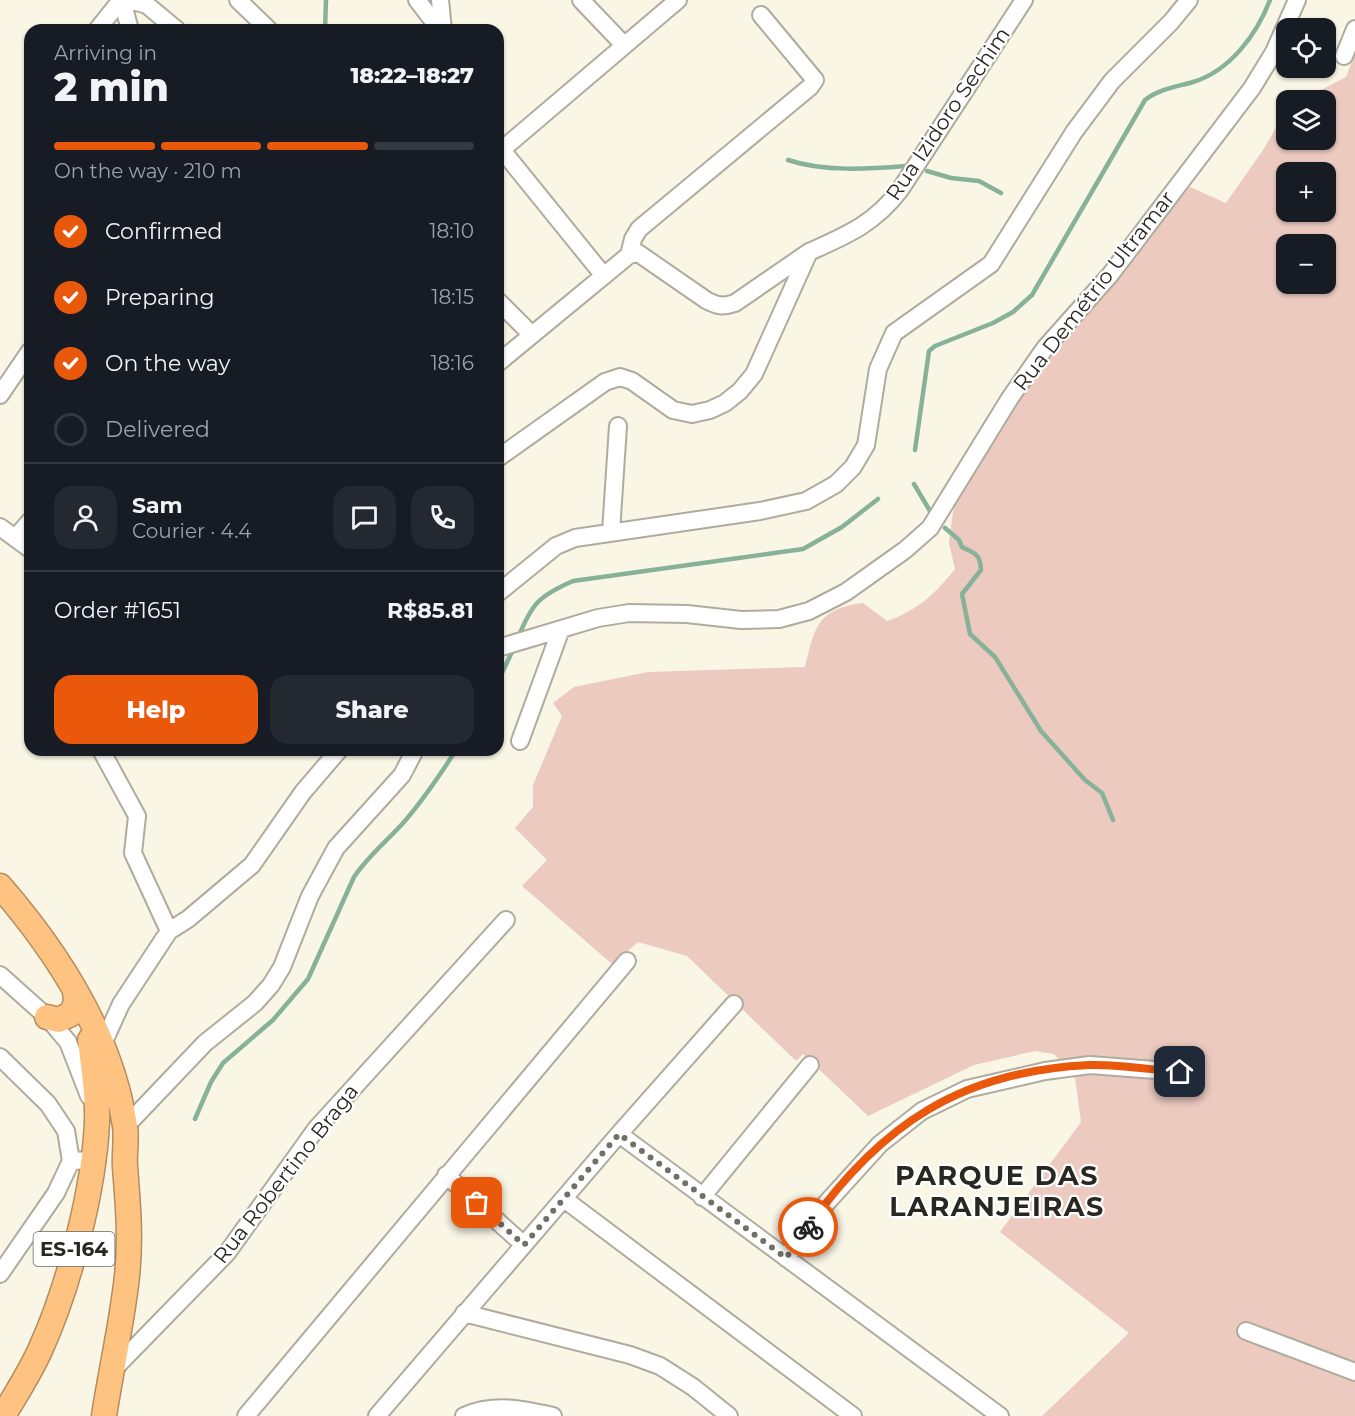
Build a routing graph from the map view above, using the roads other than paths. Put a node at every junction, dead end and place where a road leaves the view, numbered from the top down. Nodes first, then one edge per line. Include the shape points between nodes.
1 (121, 0) edge
2 (130, 0) edge
3 (238, 0) edge
4 (417, 0) edge
5 (440, 0) edge
6 (581, 0) edge
7 (678, 0) edge
8 (1024, 0) edge
9 (1189, 0) edge
10 (1297, 0) edge
11 (761, 15) dead end
12 (103, 24) edge
13 (128, 24) edge
14 (170, 24) edge
15 (263, 24) edge
16 (436, 24) edge
17 (441, 24) edge
18 (1355, 29) edge
19 (624, 45) junction
20 (1344, 56) dead end
21 (504, 149) edge
22 (504, 157) edge
23 (810, 252) junction
24 (629, 255) junction
25 (604, 276) junction
26 (504, 307) edge
27 (531, 334) junction
28 (504, 358) edge
29 (24, 360) edge
30 (0, 394) edge
31 (618, 426) dead end
32 (504, 454) edge
33 (0, 527) edge
34 (24, 528) edge
35 (611, 532) junction
36 (15, 538) junction
37 (24, 545) edge
38 (504, 588) edge
39 (561, 629) junction
40 (504, 645) edge
41 (520, 741) dead end
42 (104, 756) edge
43 (334, 756) edge
44 (412, 756) edge
45 (0, 886) edge
46 (506, 920) dead end
47 (169, 932) junction
48 (627, 961) dead end
49 (0, 975) edge
50 (75, 991) junction
51 (734, 1004) dead end
52 (47, 1017) junction
53 (88, 1017) junction
54 (68, 1042) junction
55 (102, 1046) junction
56 (0, 1056) edge
57 (810, 1065) dead end
58 (93, 1069) junction
59 (1180, 1072) dead end
60 (97, 1120) junction
61 (126, 1127) junction
62 (619, 1134) junction
63 (82, 1161) junction
64 (125, 1164) junction
65 (446, 1175) junction
66 (702, 1197) junction
67 (564, 1199) junction
68 (524, 1245) junction
69 (786, 1258) junction
70 (0, 1274) edge
71 (464, 1312) junction
72 (1246, 1331) dead end
73 (111, 1371) junction
74 (1355, 1372) edge
75 (3, 1416) edge
76 (104, 1416) edge
77 (246, 1416) edge
78 (377, 1416) edge
79 (464, 1416) edge
80 (553, 1416) edge
81 (729, 1416) edge
82 (853, 1416) edge
83 (1000, 1416) edge

1 - 12 street
1 - 13 street
2 - 14 street via 147,5
3 - 15 street
4 - 16 street
5 - 17 street
6 - 19 street
7 - 19 street
8 - 23 street, Rua Izidoro Sechim via 885,210 859,229
9 - 35 street via 1112,81 1074,132 991,264 894,333 878,369 866,445 853,467 836,484 806,501 760,511
10 - 39 street, Rua Demétrio Ultramar via 1274,52 1252,88 1110,275 1045,348 930,528 905,550 846,592 809,611 779,619 629,613
11 - 24 street via 814,80 639,229
18 - 20 street
19 - 21 street
22 - 25 street
23 - 24 street, Rua Izidoro Sechim via 726,306 706,300 648,258 638,253
23 - 32 street via 754,374 725,403 692,414 673,410 620,377 605,382
24 - 25 street
25 - 27 street
26 - 27 street
27 - 28 street
29 - 30 street
31 - 35 street
33 - 36 street
34 - 36 street
35 - 38 street via 575,538 556,546
36 - 37 street
39 - 40 street, Rua Demétrio Ultramar
39 - 41 street
42 - 47 street via 137,816 133,853
43 - 47 street via 303,792 252,865
44 - 61 street via 402,775 336,849 310,896 271,985 206,1043
45 - 50 highway, ES-164 via 55,956
46 - 73 street, Rua Robertino Braga via 316,1129 227,1253
47 - 55 street via 121,1004
48 - 65 street
49 - 52 street
50 - 52 highway via 76,1003 71,1014 58,1020
50 - 53 highway, ES-164
51 - 62 street
52 - 54 street
53 - 55 highway, ES-164
53 - 58 highway, ES-164
54 - 58 street
54 - 60 street
55 - 61 highway, ES-164
56 - 63 street via 48,1104
57 - 66 street
58 - 60 highway, ES-164
58 - 64 highway
59 - 69 street via 1090,1065 967,1089 922,1111 880,1144 821,1209
60 - 63 highway, ES-164
61 - 64 highway, ES-164
62 - 66 street
62 - 67 street
63 - 70 street
63 - 75 highway, ES-164 via 71,1262 57,1311
64 - 73 highway, ES-164 via 130,1222 128,1275
65 - 68 street
65 - 77 street
66 - 69 street
67 - 68 street
67 - 82 street
68 - 71 street
69 - 83 street
71 - 78 street
71 - 81 street via 660,1366
72 - 74 street
73 - 76 highway, ES-164
79 - 80 street via 516,1407

